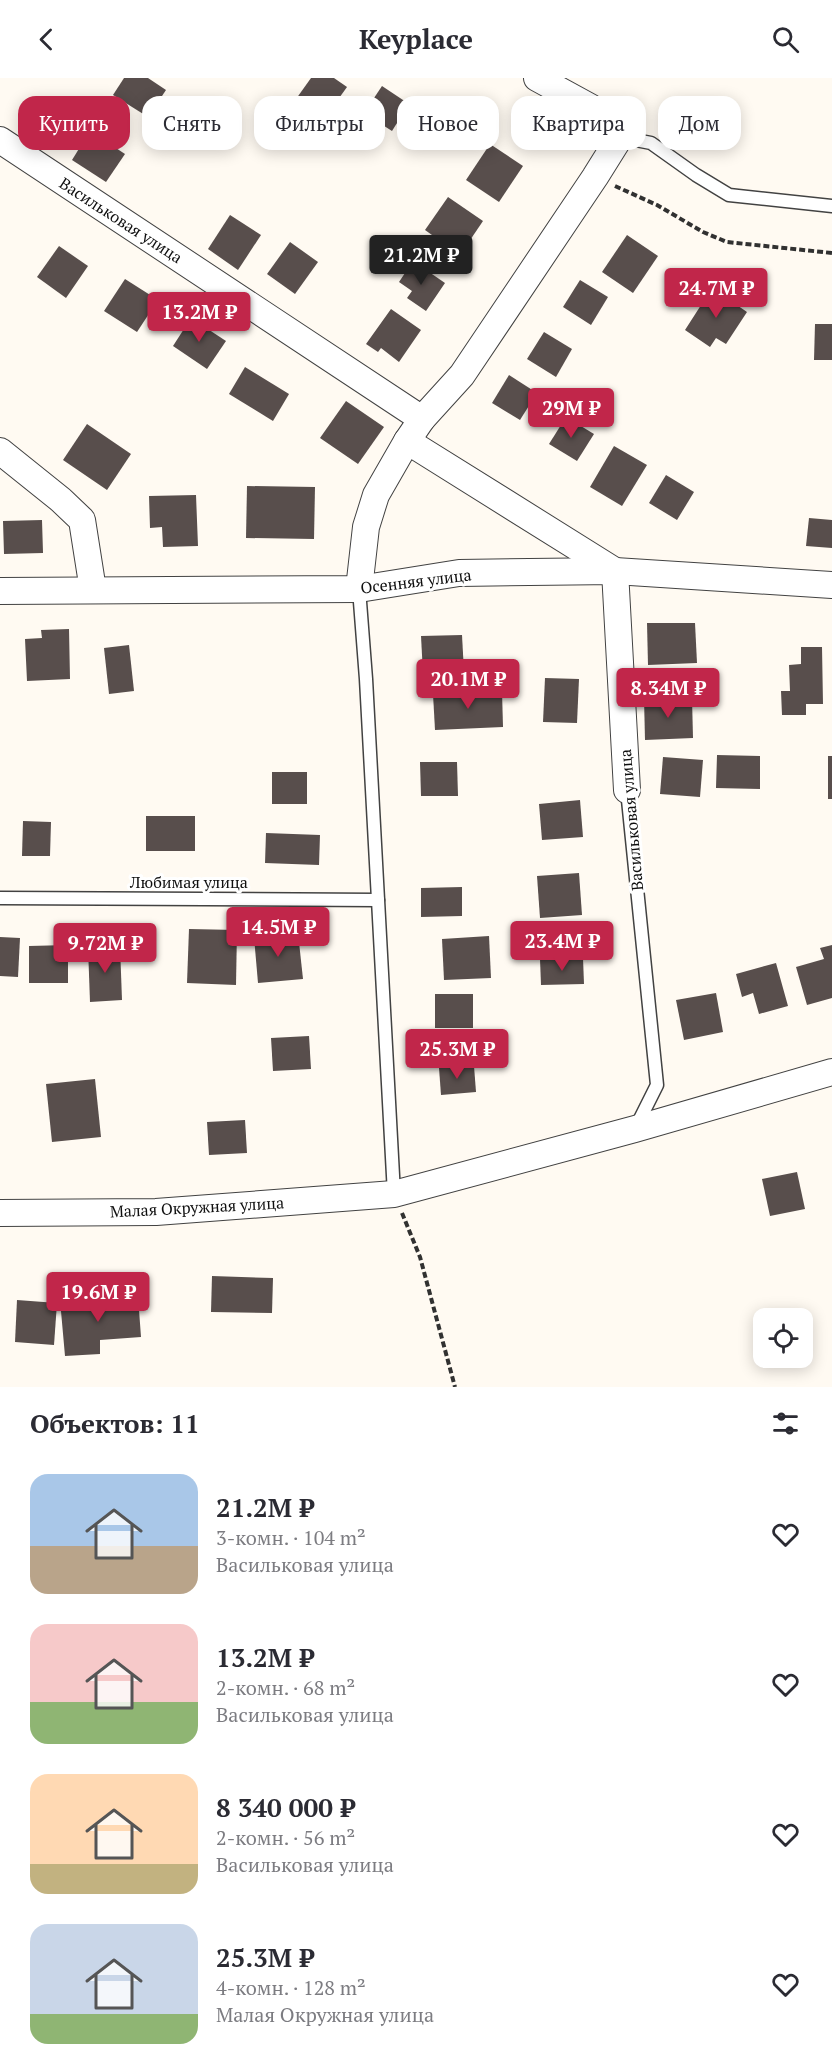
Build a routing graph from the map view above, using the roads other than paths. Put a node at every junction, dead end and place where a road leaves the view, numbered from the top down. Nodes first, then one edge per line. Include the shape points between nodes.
1 (537, 78) edge
2 (570, 96) edge
3 (0, 140) edge
4 (646, 142) edge
5 (612, 150) edge
6 (832, 206) edge
7 (422, 419) junction
8 (407, 441) junction
9 (0, 451) edge
10 (615, 571) junction
11 (832, 585) edge
12 (359, 589) junction
13 (93, 590) junction
14 (0, 591) edge
15 (627, 790) joint
16 (0, 898) edge
17 (378, 900) junction
18 (832, 1072) edge
19 (635, 1129) junction
20 (394, 1194) junction
21 (0, 1213) edge

1 - 2 street
3 - 7 street, Васильковая улица
4 - 6 lane via 729,195
5 - 7 street via 462,375
7 - 8 street
8 - 10 street
8 - 12 street via 376,495 366,527
9 - 13 street via 82,520
10 - 11 street, Осенняя улица
10 - 12 street, Осенняя улица via 459,573
10 - 15 street, Васильковая улица
12 - 13 street, Осенняя улица
12 - 17 lane
13 - 14 street, Осенняя улица
15 - 19 lane, Васильковая улица via 657,1085
16 - 17 lane, Любимая улица
17 - 20 lane
18 - 19 street, Малая Окружная улица
19 - 20 street, Малая Окружная улица
20 - 21 street, Малая Окружная улица via 156,1212

